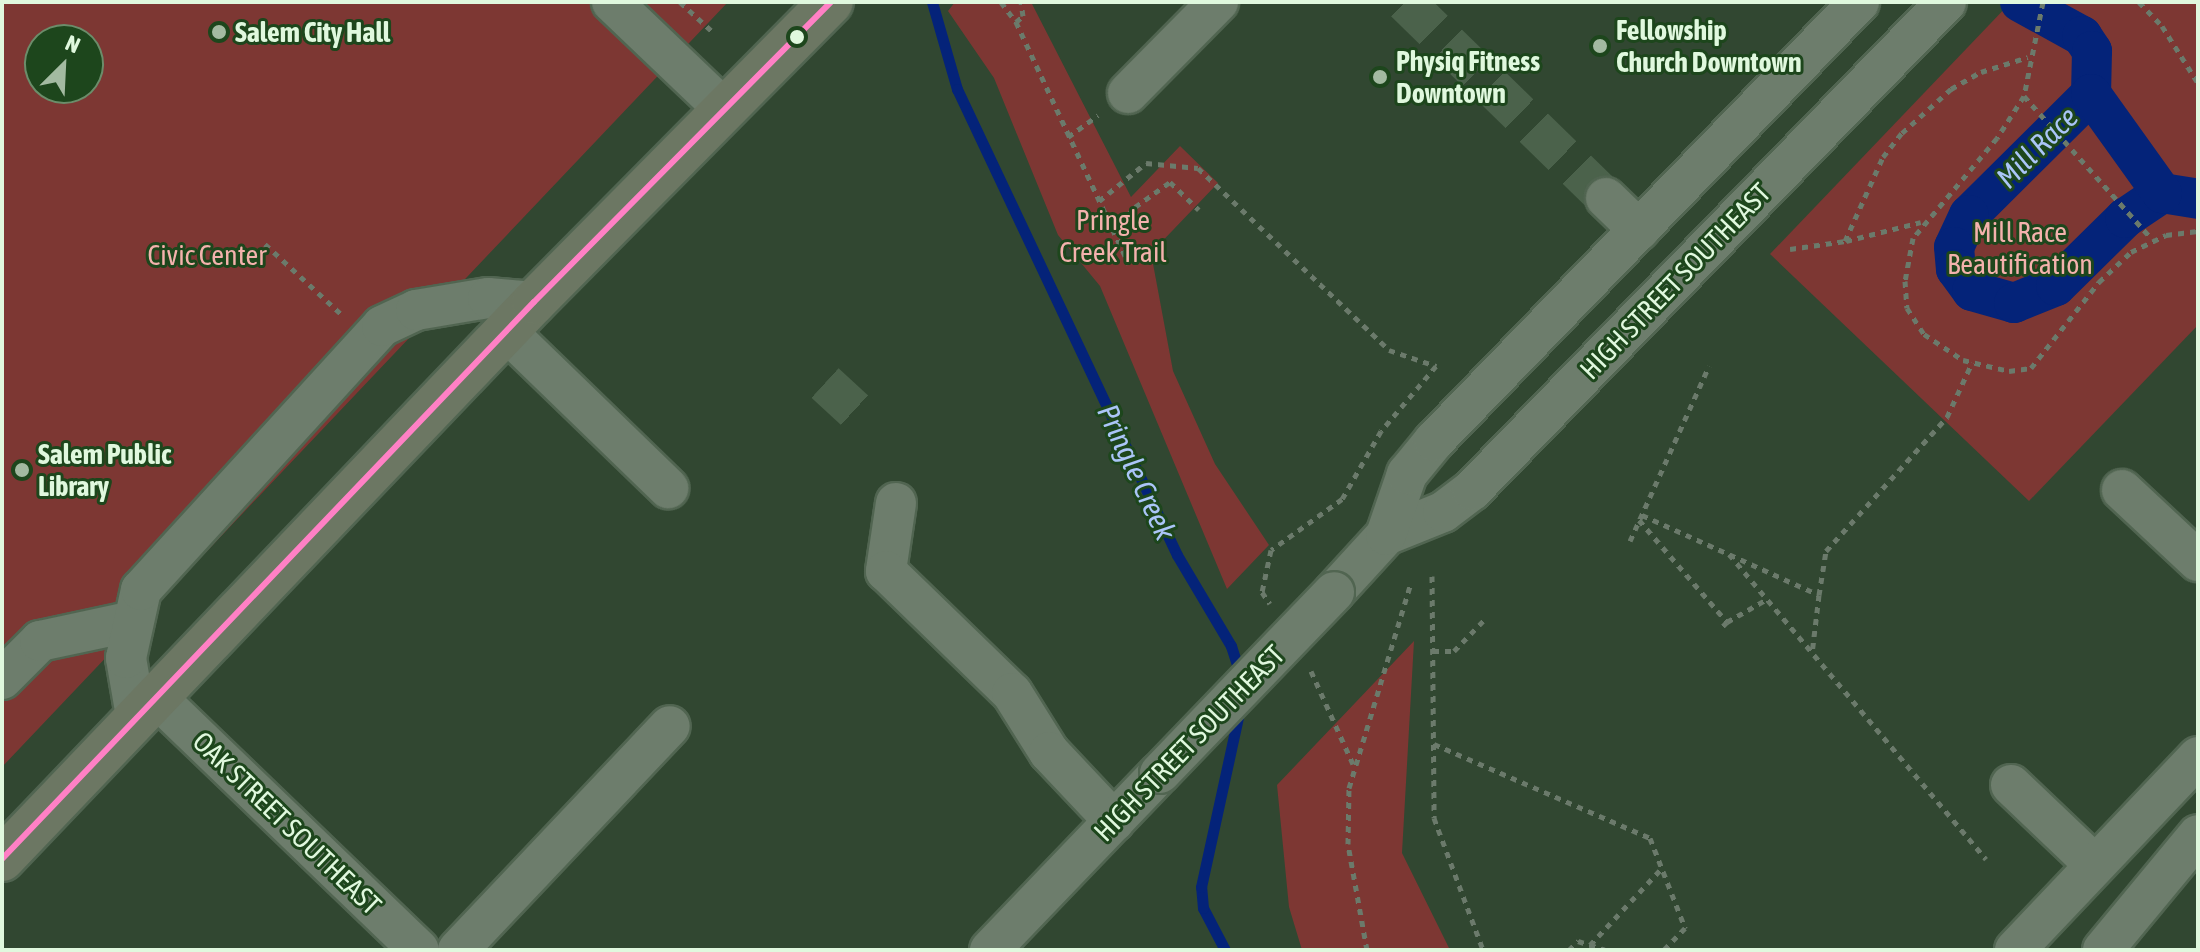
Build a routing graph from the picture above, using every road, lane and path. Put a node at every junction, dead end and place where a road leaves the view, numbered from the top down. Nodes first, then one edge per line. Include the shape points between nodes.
1 (612, 2) edge
2 (1001, 2) edge
3 (1021, 2) edge
4 (1218, 2) edge
5 (1859, 2) edge
6 (1946, 2) edge
7 (2043, 2) edge
8 (2139, 2) edge
9 (683, 3) edge
10 (819, 15) edge
11 (1016, 22) junction
12 (715, 34) dead end
13 (2028, 57) junction
14 (2198, 83) edge
15 (1128, 93) dead end
16 (2024, 96) junction
17 (725, 110) junction
18 (1606, 198) tunnel mouth
19 (1099, 201) junction
20 (1199, 210) dead end
21 (1922, 221) junction
22 (1639, 230) junction
23 (1113, 231) junction
24 (2198, 231) edge
25 (2152, 239) junction
26 (1845, 241) junction
27 (265, 244) dead end
28 (1790, 249) dead end
29 (1129, 264) dead end
30 (520, 316) junction
31 (369, 340) junction
32 (1972, 363) junction
33 (1709, 366) dead end
34 (668, 488) dead end
35 (2122, 490) dead end
36 (896, 503) dead end
37 (1641, 517) junction
38 (1386, 535) junction
39 (1630, 541) dead end
40 (1271, 550) dead end
41 (1729, 554) junction
42 (2198, 561) edge
43 (1432, 576) dead end
44 (1411, 582) dead end
45 (1819, 595) junction
46 (1767, 599) junction
47 (1484, 620) dead end
48 (133, 621) junction
49 (1727, 622) junction
50 (1720, 629) dead end
51 (1433, 651) junction
52 (1812, 654) junction
53 (2, 679) edge
54 (145, 706) junction
55 (670, 726) dead end
56 (1434, 744) junction
57 (2198, 757) edge
58 (2011, 785) dead end
59 (2167, 790) junction
60 (1114, 821) junction
61 (2198, 821) edge
62 (2198, 835) edge
63 (2, 859) edge
64 (1986, 859) dead end
65 (2095, 865) junction
66 (1662, 868) junction
67 (1590, 945) junction
68 (419, 950) edge
69 (458, 950) edge
70 (990, 950) edge
71 (1367, 950) edge
72 (1483, 950) edge
73 (1569, 950) edge
74 (1605, 950) edge
75 (1664, 950) edge
76 (2015, 950) edge
77 (2103, 950) edge

1 - 17 street
2 - 11 path
3 - 11 path via 1023,16
4 - 15 street
5 - 22 street, HIGH STREET SOUTHEAST
6 - 38 street, HIGH STREET SOUTHEAST via 1472,490 1443,512
7 - 13 path
8 - 14 path via 2162,26
9 - 12 path
10 - 17 main road
11 - 19 path
13 - 16 path
13 - 26 path via 1961,83 1910,125 1883,157
16 - 21 path via 1997,138
16 - 25 path
17 - 30 main road
18 - 22 street
19 - 23 path
19 - 40 path via 1146,163 1198,168 1389,350 1436,366 1381,431 1342,499
20 - 23 path via 1170,182
21 - 26 path
21 - 32 path via 1908,256 1907,308 1924,334
22 - 38 street, HIGH STREET SOUTHEAST via 1434,441 1407,474
23 - 29 path
24 - 25 path
25 - 32 path via 2099,282 2031,368 2009,371
26 - 28 path
27 - 31 path
30 - 31 street via 488,298 394,317
30 - 34 street
30 - 54 main road
31 - 48 street via 141,590
32 - 45 path via 1947,417 1826,551
33 - 37 path
35 - 42 street
36 - 60 street via 886,571 1012,693 1049,752
37 - 39 path
37 - 41 path
37 - 49 path
38 - 60 street, HIGH STREET SOUTHEAST, bridge
41 - 45 path
41 - 46 path
43 - 51 path
44 - 71 path via 1349,788 1348,844
45 - 52 path
46 - 49 path
46 - 52 path
47 - 51 path via 1454,651
48 - 53 street via 40,641
48 - 54 street via 126,658
49 - 50 path
51 - 56 path
52 - 64 path
54 - 63 main road
54 - 68 street, OAK STREET SOUTHEAST
55 - 69 street
56 - 66 path via 1650,838
56 - 72 path via 1434,818
57 - 59 street
58 - 65 street
59 - 61 street
59 - 65 street
60 - 70 street, HIGH STREET SOUTHEAST
62 - 77 street
65 - 76 street
66 - 67 path
66 - 75 path via 1685,928
67 - 73 path via 1578,941
67 - 74 path

